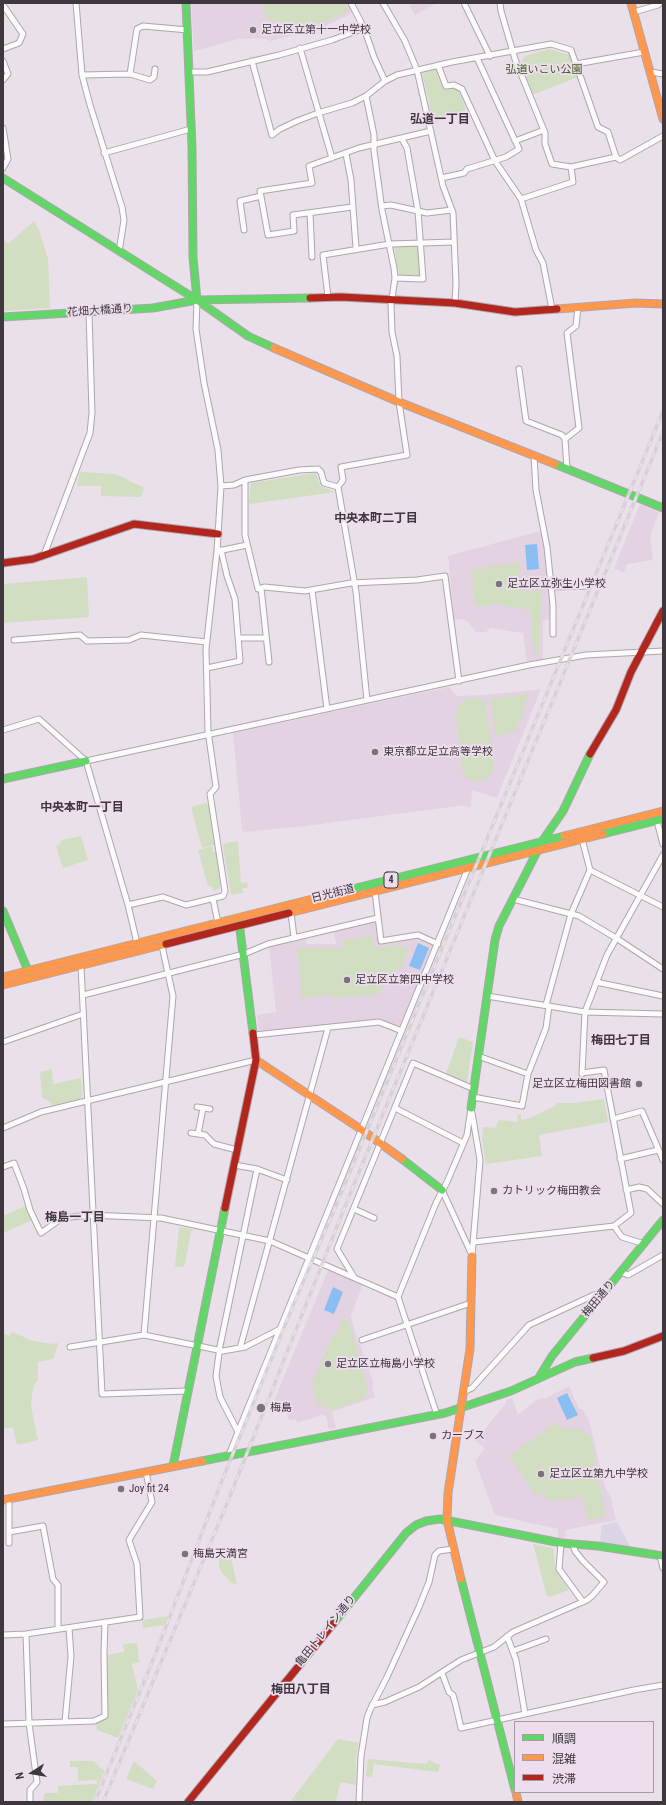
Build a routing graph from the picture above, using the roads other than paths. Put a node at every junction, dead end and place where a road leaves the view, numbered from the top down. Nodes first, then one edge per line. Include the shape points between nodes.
1 (76, 3) edge
2 (186, 3) edge
3 (351, 3) edge
4 (383, 3) edge
5 (464, 3) edge
6 (500, 3) edge
7 (631, 3) edge
8 (660, 3) edge
9 (3, 5) edge
10 (634, 12) junction
11 (364, 28) junction
12 (188, 30) junction
13 (300, 48) junction
14 (3, 49) edge
15 (513, 51) junction
16 (644, 52) junction
17 (490, 56) junction
18 (477, 58) junction
19 (252, 61) junction
20 (3, 62) edge
21 (576, 64) junction
22 (438, 65) junction
23 (155, 69) dead end
24 (417, 70) junction
25 (188, 72) junction
26 (651, 72) junction
27 (130, 74) junction
28 (663, 74) edge
29 (82, 75) junction
30 (3, 80) edge
31 (385, 81) junction
32 (366, 96) junction
33 (318, 113) junction
34 (663, 119) edge
35 (3, 128) edge
36 (192, 129) junction
37 (544, 130) junction
38 (431, 131) junction
39 (663, 136) edge
40 (402, 139) junction
41 (515, 141) junction
42 (374, 144) junction
43 (104, 153) junction
44 (346, 154) junction
45 (616, 157) junction
46 (332, 158) junction
47 (495, 161) junction
48 (571, 167) junction
49 (3, 168) edge
50 (3, 178) edge
51 (441, 178) junction
52 (261, 196) junction
53 (521, 199) junction
54 (382, 206) junction
55 (352, 207) junction
56 (452, 210) junction
57 (418, 211) junction
58 (310, 213) junction
59 (244, 230) dead end
60 (421, 242) junction
61 (454, 242) junction
62 (390, 244) junction
63 (356, 248) junction
64 (119, 252) junction
65 (312, 257) dead end
66 (395, 278) junction
67 (328, 297) junction
68 (392, 299) junction
69 (197, 300) junction
70 (455, 303) junction
71 (663, 304) edge
72 (578, 307) junction
73 (552, 310) junction
74 (89, 312) junction
75 (3, 317) edge
76 (519, 369) dead end
77 (399, 402) junction
78 (565, 439) junction
79 (534, 456) junction
80 (567, 469) junction
81 (245, 480) junction
82 (221, 486) junction
83 (338, 487) junction
84 (663, 508) edge
85 (218, 534) junction
86 (247, 545) junction
87 (219, 551) junction
88 (44, 555) junction
89 (3, 563) edge
90 (354, 583) junction
91 (589, 586) dead end
92 (551, 587) junction
93 (261, 588) junction
94 (312, 590) junction
95 (663, 611) edge
96 (553, 634) dead end
97 (239, 638) junction
98 (266, 638) junction
99 (14, 640) dead end
100 (207, 642) junction
101 (663, 651) edge
102 (640, 652) junction
103 (269, 662) dead end
104 (207, 668) junction
105 (460, 681) junction
106 (367, 700) junction
107 (327, 709) junction
108 (3, 730) edge
109 (209, 734) junction
110 (86, 761) junction
111 (3, 779) edge
112 (663, 811) edge
113 (660, 820) edge
114 (582, 839) junction
115 (543, 840) junction
116 (663, 844) edge
117 (538, 851) junction
118 (663, 855) edge
119 (468, 868) junction
120 (590, 870) junction
121 (375, 892) junction
122 (640, 896) junction
123 (213, 899) junction
124 (513, 899) junction
125 (128, 904) junction
126 (663, 907) edge
127 (3, 911) edge
128 (291, 913) junction
129 (571, 914) junction
130 (238, 918) junction
131 (378, 918) junction
132 (218, 923) junction
133 (240, 926) junction
134 (294, 937) junction
135 (616, 938) junction
136 (137, 943) junction
137 (438, 944) junction
138 (162, 946) junction
139 (244, 954) junction
140 (81, 966) junction
141 (663, 968) edge
142 (28, 970) junction
143 (168, 972) junction
144 (3, 976) edge
145 (31, 978) junction
146 (596, 982) junction
147 (3, 985) edge
148 (83, 995) junction
149 (487, 996) junction
150 (663, 996) edge
151 (548, 1005) junction
152 (585, 1012) junction
153 (83, 1014) junction
154 (663, 1014) edge
155 (328, 1028) junction
156 (402, 1031) junction
157 (254, 1035) junction
158 (3, 1042) edge
159 (478, 1056) junction
160 (256, 1060) junction
161 (528, 1074) junction
162 (165, 1082) junction
163 (474, 1089) junction
164 (311, 1096) junction
165 (473, 1097) junction
166 (87, 1101) junction
167 (395, 1108) junction
168 (472, 1108) junction
169 (210, 1109) dead end
170 (613, 1119) junction
171 (3, 1128) edge
172 (362, 1130) junction
173 (192, 1133) dead end
174 (198, 1134) junction
175 (466, 1136) junction
176 (476, 1137) junction
177 (463, 1143) junction
178 (381, 1144) junction
179 (237, 1150) junction
180 (658, 1150) junction
181 (620, 1159) junction
182 (663, 1160) edge
183 (234, 1165) junction
184 (3, 1167) edge
185 (257, 1169) junction
186 (287, 1180) junction
187 (442, 1190) junction
188 (626, 1190) junction
189 (663, 1204) edge
190 (354, 1209) junction
191 (93, 1214) junction
192 (154, 1217) junction
193 (374, 1218) dead end
194 (663, 1220) edge
195 (614, 1226) junction
196 (220, 1230) junction
197 (243, 1235) junction
198 (475, 1236) junction
199 (464, 1237) junction
200 (270, 1241) junction
201 (474, 1242) junction
202 (644, 1244) junction
203 (663, 1255) edge
204 (472, 1256) junction
205 (309, 1258) junction
206 (621, 1272) junction
207 (354, 1278) junction
208 (603, 1293) junction
209 (398, 1297) junction
210 (471, 1303) junction
211 (408, 1325) junction
212 (280, 1329) junction
213 (144, 1335) junction
214 (663, 1336) edge
215 (362, 1340) dead end
216 (100, 1342) junction
217 (197, 1345) junction
218 (70, 1347) dead end
219 (240, 1348) junction
220 (220, 1350) junction
221 (538, 1379) junction
222 (187, 1391) junction
223 (463, 1392) junction
224 (462, 1408) junction
225 (437, 1415) junction
226 (238, 1432) junction
227 (228, 1456) junction
228 (173, 1466) junction
229 (146, 1472) junction
230 (6, 1499) edge
231 (447, 1520) junction
232 (9, 1532) junction
233 (9, 1543) dead end
234 (561, 1543) junction
235 (573, 1544) junction
236 (453, 1549) junction
237 (661, 1556) edge
238 (663, 1568) edge
239 (583, 1602) junction
240 (105, 1622) junction
241 (69, 1628) junction
242 (58, 1629) junction
243 (26, 1634) junction
244 (3, 1635) edge
245 (507, 1636) junction
246 (546, 1639) dead end
247 (513, 1651) junction
248 (480, 1652) junction
249 (442, 1673) junction
250 (663, 1685) edge
251 (372, 1705) junction
252 (525, 1714) junction
253 (497, 1720) junction
254 (64, 1722) junction
255 (29, 1723) junction
256 (3, 1724) edge
257 (514, 1787) edge
258 (30, 1802) edge
259 (188, 1802) edge
260 (358, 1802) edge

1 - 29 street
2 - 12 main road
3 - 11 street
4 - 24 street via 405,40
5 - 17 street
6 - 15 street
7 - 10 main road
8 - 10 street
9 - 14 street via 23,34 19,43
10 - 16 main road
11 - 13 street
11 - 31 street
12 - 25 main road
12 - 27 street via 143,26 137,29
13 - 19 street
13 - 33 street
15 - 17 street
15 - 21 street via 551,44 571,50
15 - 37 street
16 - 21 street
16 - 26 main road
17 - 18 street
18 - 22 street
18 - 41 street
19 - 25 street via 207,72
19 - 33 street via 272,135
20 - 30 street via 8,74
21 - 45 street via 598,128 608,132
22 - 24 street
22 - 47 street via 446,86 454,85 462,89
23 - 27 street via 154,77 150,80
24 - 31 street
24 - 38 street
25 - 36 main road
26 - 28 street
26 - 34 main road
27 - 29 street
29 - 43 street
31 - 32 street
32 - 33 street
32 - 42 street
33 - 46 street
35 - 49 street via 8,159
36 - 43 street
36 - 69 main road via 193,257
37 - 41 street
37 - 48 street via 545,144 552,164
38 - 40 street
38 - 51 street
39 - 45 street via 620,160
40 - 42 street
40 - 57 street
41 - 47 street via 519,149
42 - 44 street
42 - 54 street
43 - 64 street via 124,220
44 - 46 street
44 - 55 street via 351,180
45 - 48 street
46 - 52 street via 310,166 312,183 260,191
47 - 51 street via 467,169 464,173
47 - 53 street
48 - 53 street via 573,182
50 - 64 main road
51 - 56 street
52 - 58 street via 268,235 294,231 293,215
52 - 59 street via 240,201
53 - 73 street via 536,250 543,263
54 - 57 street
54 - 62 street
55 - 58 street
55 - 63 street
56 - 57 street via 427,213
56 - 61 street
57 - 60 street
58 - 65 street
60 - 61 street
60 - 62 street
60 - 66 street via 423,280
61 - 70 street
62 - 63 street
62 - 66 street
63 - 67 street via 323,255
64 - 69 main road
66 - 68 street
67 - 68 main road, 花畑大橋通り
67 - 69 main road, 花畑大橋通り
68 - 70 main road, 花畑大橋通り
68 - 77 street via 392,332 397,356
69 - 74 main road, 花畑大橋通り via 153,308
69 - 77 main road via 266,345
69 - 82 street via 196,329 218,450
70 - 73 main road, 花畑大橋通り via 506,311
71 - 72 main road, 花畑大橋通り
72 - 73 main road, 花畑大橋通り
72 - 78 street via 576,326 567,333 579,428
74 - 75 main road, 花畑大橋通り
74 - 88 street via 92,413 90,433
76 - 78 street via 526,421 562,435
77 - 79 main road
77 - 83 street via 407,455 341,467 343,480
78 - 80 street
79 - 80 main road
79 - 92 street via 536,490 547,547
80 - 84 main road
81 - 82 street via 234,485
81 - 83 street via 318,469 324,483
81 - 86 street
82 - 85 street
83 - 90 street
85 - 87 street
85 - 88 main road via 134,524
86 - 87 street
86 - 93 street via 258,589
87 - 97 street via 235,599
87 - 100 street
88 - 89 main road
90 - 94 street
90 - 105 street via 445,576
90 - 106 street
91 - 92 street
92 - 96 street
93 - 94 street
93 - 98 street
94 - 107 street
95 - 102 main road
97 - 98 street
97 - 104 street via 240,661
98 - 103 street
99 - 100 street via 80,634 87,641 129,640 141,635
100 - 104 street
101 - 102 street
102 - 105 street via 586,655
102 - 115 main road via 616,710 584,763 563,811
104 - 109 street
105 - 106 street
106 - 107 street
107 - 109 street
108 - 110 street via 39,719
109 - 110 street
109 - 123 street via 216,787 210,794 225,891 223,896
110 - 111 main road
110 - 125 street
112 - 115 main road, 日光街道 / 4
113 - 114 main road, 日光街道 / 4
113 - 116 street
114 - 117 main road, 日光街道 / 4
114 - 120 street
115 - 117 main road
115 - 130 main road, 日光街道 / 4
117 - 119 main road, 日光街道 / 4
117 - 124 main road
118 - 122 street
119 - 121 main road, 日光街道 / 4
119 - 137 street
120 - 122 street
120 - 129 street
121 - 128 main road, 日光街道 / 4
121 - 131 street
122 - 126 street
122 - 135 street
123 - 125 street via 186,905 164,896
123 - 132 street
124 - 129 street
124 - 149 main road via 495,940
125 - 136 street
127 - 142 main road
128 - 133 main road, 日光街道 / 4
128 - 134 street
129 - 135 street
129 - 151 street
130 - 132 main road, 日光街道 / 4
130 - 133 main road
131 - 134 street
131 - 137 street via 381,941 418,935
132 - 136 main road, 日光街道 / 4
133 - 138 main road, 日光街道 / 4
133 - 139 main road
134 - 139 street
135 - 141 street
135 - 146 street
136 - 142 main road, 日光街道 / 4
137 - 156 street
138 - 140 main road, 日光街道 / 4
138 - 143 street
139 - 143 street
139 - 157 main road
140 - 145 main road, 日光街道 / 4
140 - 148 street
142 - 144 main road, 日光街道 / 4
142 - 145 main road
143 - 148 street
143 - 162 street via 172,996
145 - 147 main road, 日光街道 / 4
146 - 150 street
146 - 152 street
148 - 153 street
149 - 151 street
149 - 159 main road
151 - 152 street
151 - 161 street via 546,1028
152 - 154 street
152 - 170 street via 582,1074 604,1070
153 - 158 street
153 - 166 street
155 - 156 street via 379,1022
155 - 157 street
155 - 164 street
156 - 172 street
157 - 160 main road
159 - 161 street
159 - 163 main road
160 - 162 street
160 - 164 main road
160 - 179 main road
161 - 165 street via 522,1106
162 - 166 street
162 - 192 street
163 - 165 main road
163 - 167 street via 414,1063
164 - 172 main road
164 - 186 street
165 - 168 main road
166 - 171 street via 41,1112
166 - 191 street
167 - 177 street
167 - 178 street
168 - 175 street
168 - 176 street
169 - 174 street via 200,1107
170 - 180 street via 642,1111
170 - 181 street
172 - 178 main road
172 - 205 street
173 - 174 street
174 - 179 street via 205,1135 214,1144
175 - 176 street via 472,1134
175 - 177 street
176 - 198 street via 480,1176
177 - 187 street
178 - 187 main road
178 - 190 street
179 - 183 main road
180 - 181 street
180 - 182 street
181 - 188 street
183 - 185 street
183 - 196 main road
184 - 191 street via 14,1163 41,1233 62,1218
185 - 186 street
185 - 197 street
186 - 200 street
187 - 199 street
187 - 209 street
188 - 189 street via 639,1187 647,1189
188 - 195 street via 631,1213
190 - 193 street
190 - 207 street via 337,1249
191 - 192 street
191 - 216 street
192 - 196 street
192 - 213 street
194 - 202 main road, 梅田通り
195 - 201 street
195 - 202 street via 622,1237
196 - 197 street
196 - 217 main road
197 - 200 street
197 - 220 street
198 - 199 street
198 - 201 street
199 - 204 street
200 - 205 street
200 - 219 street
201 - 204 street
202 - 206 main road, 梅田通り
203 - 206 street via 628,1275
204 - 210 main road
205 - 207 street
205 - 212 street
206 - 208 main road, 梅田通り
207 - 209 street
208 - 221 main road, 梅田通り via 552,1356
208 - 223 street via 594,1294 529,1326 472,1388
209 - 211 street
210 - 211 street
210 - 223 main road via 470,1349
211 - 215 street
211 - 225 street
212 - 219 street
212 - 226 street
213 - 216 street
213 - 217 street
214 - 221 main road via 624,1350 575,1362
216 - 218 street
216 - 222 street via 102,1394
217 - 220 street
217 - 222 main road
219 - 220 street
220 - 226 street via 217,1388
221 - 224 main road
222 - 228 main road
223 - 224 main road
224 - 225 main road
224 - 231 main road via 448,1494
225 - 227 main road
226 - 227 street
227 - 228 main road
228 - 229 main road
229 - 230 main road
229 - 240 street via 152,1502 129,1540 137,1564 140,1617
230 - 232 street
231 - 234 main road, 亀田トレイン通り
231 - 236 main road
231 - 259 main road, 亀田トレイン通り via 426,1521 406,1533
232 - 233 street
232 - 242 street via 43,1526 53,1579 58,1585
234 - 235 main road, 亀田トレイン通り
234 - 239 street via 560,1569
235 - 237 main road, 亀田トレイン通り
235 - 239 street via 583,1561 604,1582
236 - 248 main road
236 - 251 street via 439,1551 435,1555 425,1594
237 - 238 street
239 - 245 street via 527,1624
240 - 241 street
240 - 254 street via 105,1716 94,1721
241 - 242 street
241 - 254 street via 71,1656
242 - 243 street
243 - 244 street
243 - 255 street
245 - 247 street
245 - 248 street via 494,1647
246 - 247 street
247 - 252 street
248 - 249 street via 461,1660
248 - 253 main road
249 - 251 street via 419,1687
249 - 253 street via 449,1692 453,1695 461,1728
250 - 252 street
251 - 260 street via 362,1748
252 - 253 street
253 - 257 main road
254 - 255 street
255 - 256 street
255 - 258 street via 37,1782 30,1790

